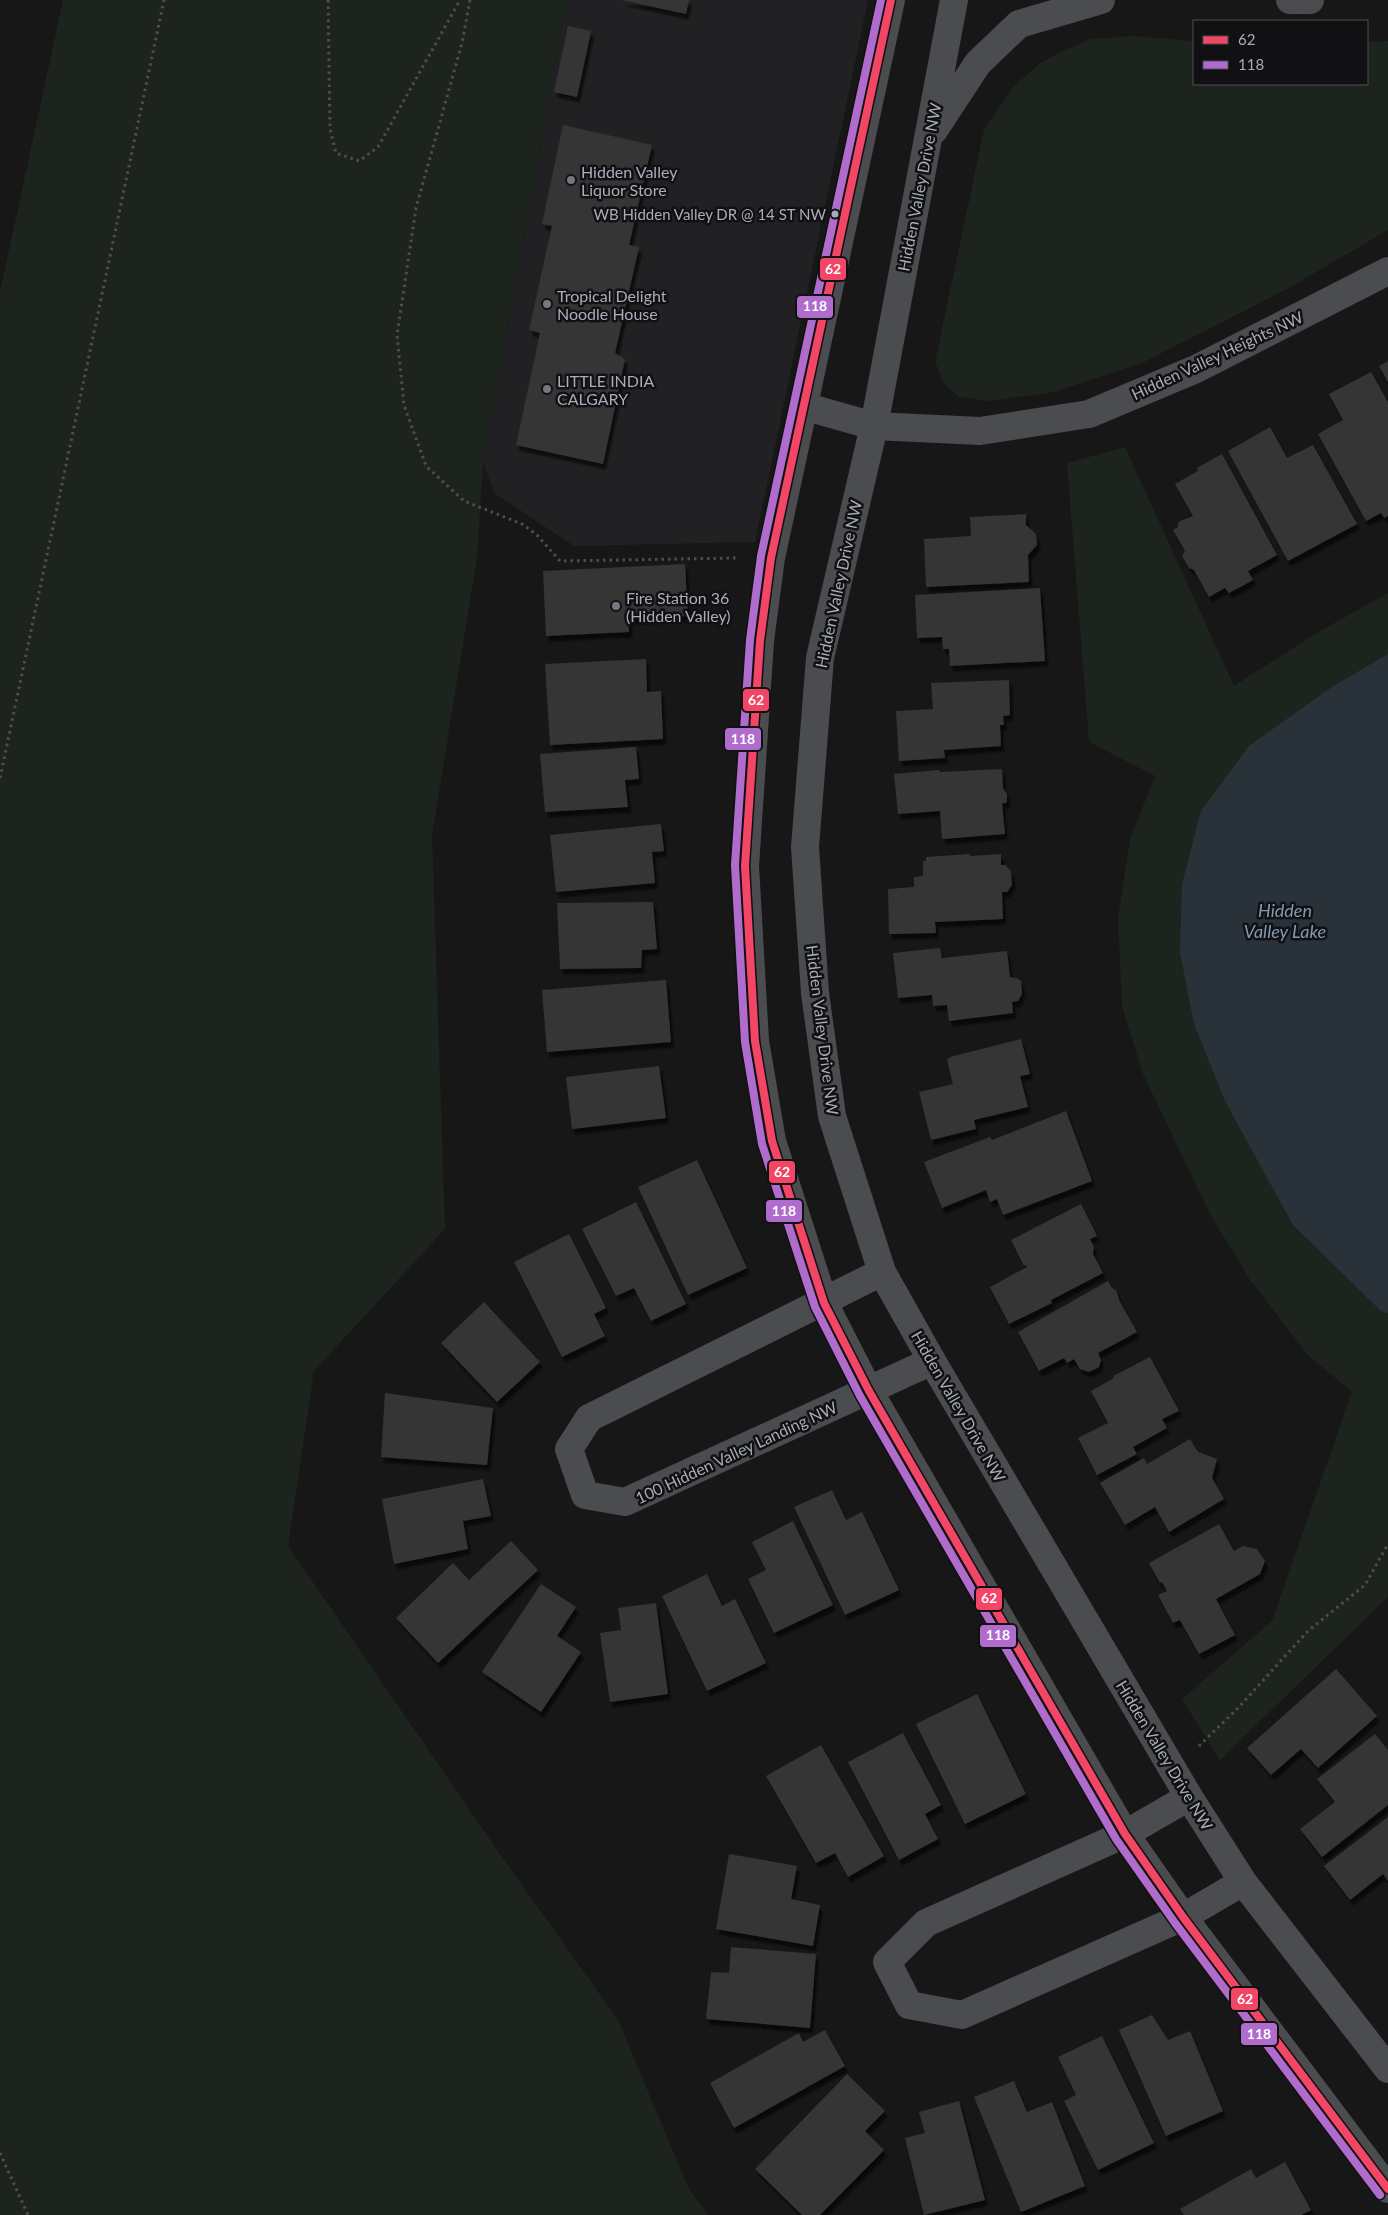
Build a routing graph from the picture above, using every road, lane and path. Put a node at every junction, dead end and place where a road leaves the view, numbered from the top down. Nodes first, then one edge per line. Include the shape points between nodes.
1 (164, 0) edge
2 (328, 0) edge
3 (460, 0) edge
4 (470, 0) edge
5 (891, 0) edge
6 (954, 0) edge
7 (1101, 0) edge
8 (1290, 0) edge
9 (1310, 0) edge
10 (928, 140) junction
11 (1388, 271) edge
12 (804, 406) junction
13 (874, 426) junction
14 (772, 558) junction
15 (0, 778) edge
16 (882, 1272) junction
17 (824, 1303) junction
18 (932, 1361) junction
19 (869, 1391) junction
20 (1388, 1544) edge
21 (1198, 1746) dead end
22 (1189, 1797) junction
23 (1125, 1834) junction
24 (1243, 1882) junction
25 (1183, 1917) junction
26 (1388, 2069) edge
27 (0, 2153) edge
28 (1388, 2189) edge
29 (28, 2215) edge

1 - 15 path
2 - 3 path via 330,129 336,152 360,161 378,147
4 - 14 path via 462,43 416,208 397,335 404,405 426,466 464,501 522,524 537,535 560,561
5 - 12 street
6 - 10 street, Hidden Valley Drive NW
7 - 10 street via 1019,24 978,63
8 - 9 street
10 - 13 street, Hidden Valley Drive NW
11 - 13 street, Hidden Valley Heights NW via 1196,368 1089,414 980,431
12 - 13 street, Hidden Valley Heights NW
12 - 14 street
13 - 16 street, Hidden Valley Drive NW via 820,658 805,847 815,993 832,1116
14 - 17 street via 760,641 745,866 755,1042 772,1141
16 - 17 street, 100 Hidden Valley Landing NW
16 - 18 street, Hidden Valley Drive NW
17 - 19 street
17 - 19 street, 100 Hidden Valley Landing NW via 589,1418 568,1449 585,1495 626,1502
18 - 19 street, 100 Hidden Valley Landing NW
18 - 22 street, Hidden Valley Drive NW
19 - 23 street
20 - 21 path via 1365,1585 1308,1631 1238,1708
22 - 23 street
22 - 24 street, Hidden Valley Drive NW
23 - 25 street
23 - 25 street via 926,1923 887,1962 908,2005 962,2015
24 - 25 street
24 - 26 street, Hidden Valley Drive NW
25 - 28 street
27 - 29 path

